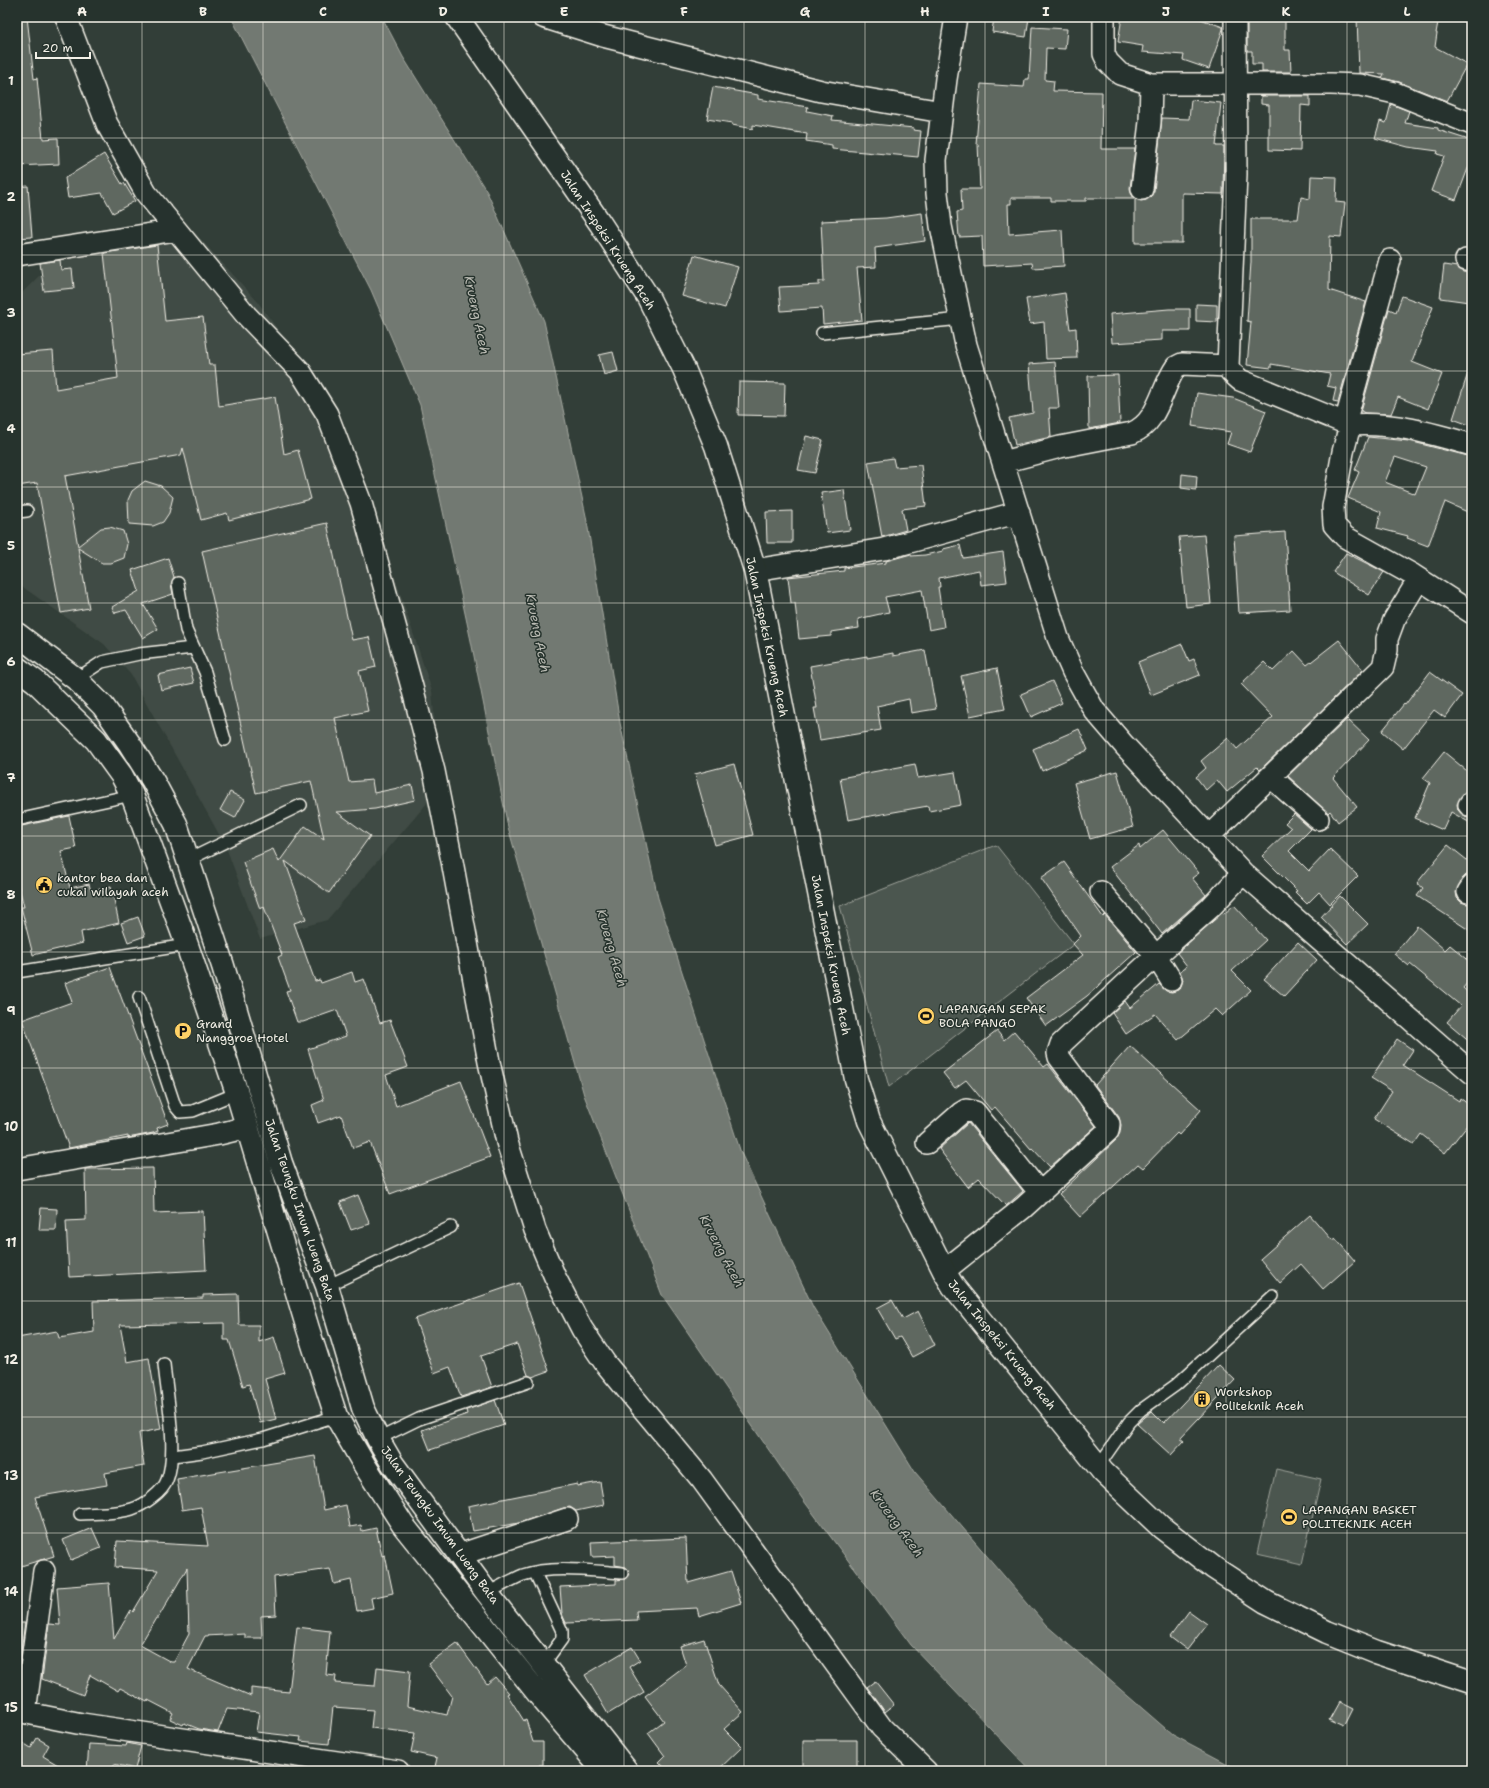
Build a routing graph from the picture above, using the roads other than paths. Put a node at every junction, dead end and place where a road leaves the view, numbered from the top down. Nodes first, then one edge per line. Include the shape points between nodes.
1 (66, 17) edge
2 (456, 17) edge
3 (543, 17) edge
4 (956, 17) edge
5 (1104, 17) edge
6 (1235, 17) edge
7 (1151, 84) junction
8 (1235, 84) junction
9 (942, 112) junction
10 (1472, 124) edge
11 (1142, 189) dead end
12 (176, 230) junction
13 (17, 255) edge
14 (1390, 260) dead end
15 (961, 319) junction
16 (822, 333) dead end
17 (1228, 366) junction
18 (1347, 424) junction
19 (1472, 445) edge
20 (1003, 462) junction
21 (1019, 512) junction
22 (755, 570) junction
23 (1419, 579) junction
24 (178, 583) dead end
25 (1472, 612) edge
26 (17, 634) edge
27 (193, 648) junction
28 (17, 668) edge
29 (76, 679) junction
30 (225, 740) dead end
31 (1271, 777) junction
32 (132, 795) junction
33 (301, 804) dead end
34 (1318, 819) dead end
35 (17, 820) edge
36 (1209, 836) junction
37 (188, 860) junction
38 (1243, 873) junction
39 (1101, 892) dead end
40 (186, 945) junction
41 (1156, 956) junction
42 (17, 972) edge
43 (1172, 980) dead end
44 (140, 997) dead end
45 (1472, 1073) edge
46 (237, 1093) junction
47 (248, 1127) junction
48 (927, 1143) dead end
49 (17, 1169) edge
50 (1040, 1193) junction
51 (451, 1227) dead end
52 (944, 1271) junction
53 (327, 1286) junction
54 (1273, 1296) dead end
55 (164, 1364) dead end
56 (528, 1382) dead end
57 (363, 1408) junction
58 (336, 1416) junction
59 (378, 1439) junction
60 (173, 1456) junction
61 (1098, 1465) junction
62 (80, 1514) dead end
63 (567, 1519) dead end
64 (459, 1555) junction
65 (44, 1571) dead end
66 (535, 1573) junction
67 (622, 1573) dead end
68 (487, 1593) junction
69 (543, 1665) junction
70 (1472, 1683) edge
71 (21, 1712) edge
72 (398, 1771) edge
73 (604, 1771) edge
74 (627, 1771) edge
75 (926, 1771) edge

1 - 12 street via 107,124 146,193
2 - 22 main road, Jalan Inspeksi Krueng Aceh via 600,223 648,297 684,369 716,446
3 - 9 street via 603,36 821,91
4 - 9 street
5 - 7 street via 1104,54 1108,62 1120,74
6 - 8 street
7 - 8 street
7 - 11 street via 1150,122
8 - 10 street via 1360,86 1395,93
8 - 17 street via 1236,174
9 - 15 street via 936,160 937,193 941,226
12 - 13 street
12 - 75 street via 246,315 300,371 327,414 361,503 434,771 489,1062 507,1142 535,1230 555,1277 582,1329 604,1363 702,1480 882,1728
14 - 18 street
15 - 16 lane
15 - 20 street via 966,345
17 - 18 street via 1240,380
17 - 20 street via 1182,364 1176,367 1164,395 1142,429
18 - 19 street via 1409,428
18 - 23 street via 1332,508 1334,525 1345,537
20 - 21 street
21 - 22 street via 884,549
21 - 36 street via 1058,638 1094,710
22 - 52 main road, Jalan Inspeksi Krueng Aceh via 856,1079 869,1121
23 - 25 street
23 - 31 street via 1394,620 1387,639 1383,667
24 - 27 lane via 186,630
26 - 29 main road, Jalan Teungku Imum Lueng Bata
27 - 29 lane via 139,654 102,662
27 - 30 lane via 205,672
28 - 32 main road, Jalan Teungku Imum Lueng Bata via 35,681 96,740 122,776
29 - 37 main road, Jalan Teungku Imum Lueng Bata via 103,706 129,742 176,824
31 - 34 street
31 - 36 street
32 - 35 lane
32 - 40 main road, Jalan Teungku Imum Lueng Bata
33 - 37 lane
36 - 38 street
37 - 53 main road, Jalan Teungku Imum Lueng Bata via 223,966 281,1163
38 - 41 street via 1210,908
38 - 45 street
39 - 41 street
40 - 42 lane
40 - 46 main road, Jalan Teungku Imum Lueng Bata
41 - 43 street
41 - 50 street via 1060,1044 1059,1057 1109,1127 1105,1134
44 - 46 lane via 175,1106 180,1112 193,1111
46 - 47 main road, Jalan Teungku Imum Lueng Bata
47 - 49 street via 212,1136
47 - 58 main road, Jalan Teungku Imum Lueng Bata
48 - 50 street via 961,1113 966,1110 975,1112
50 - 52 street
51 - 53 lane
52 - 61 main road, Jalan Inspeksi Krueng Aceh via 953,1286
53 - 57 main road, Jalan Teungku Imum Lueng Bata
54 - 61 lane via 1176,1386 1141,1410 1129,1422
55 - 60 lane
56 - 59 lane via 419,1420
57 - 58 main road
57 - 59 main road, Jalan Teungku Imum Lueng Bata
58 - 60 lane via 263,1439
58 - 73 main road, Jalan Teungku Imum Lueng Bata via 403,1525 544,1701
59 - 64 main road, Jalan Teungku Imum Lueng Bata via 392,1463
60 - 62 lane via 167,1482 153,1498 132,1509
61 - 70 main road, Jalan Inspeksi Krueng Aceh via 1161,1527 1214,1568 1266,1602 1327,1632 1370,1649
63 - 64 street
64 - 68 main road, Jalan Teungku Imum Lueng Bata
65 - 71 street
66 - 67 lane via 556,1570
66 - 68 lane via 524,1575
66 - 69 lane via 562,1631 562,1640
68 - 69 main road, Jalan Teungku Imum Lueng Bata
69 - 74 main road, Jalan Teungku Imum Lueng Bata
71 - 72 street via 82,1724

